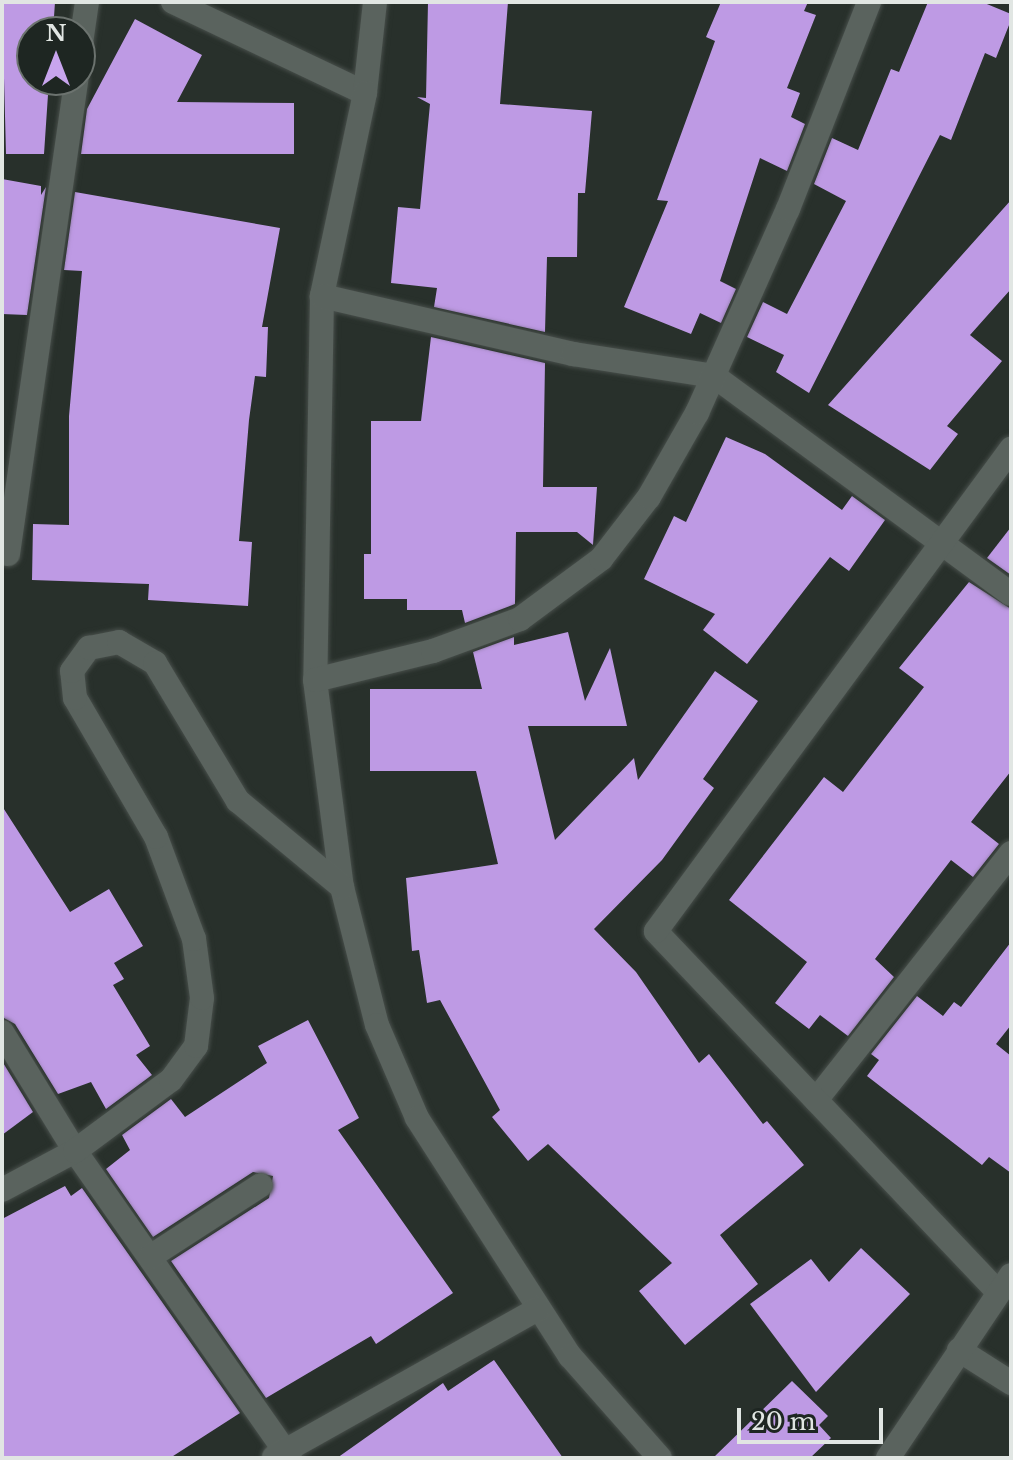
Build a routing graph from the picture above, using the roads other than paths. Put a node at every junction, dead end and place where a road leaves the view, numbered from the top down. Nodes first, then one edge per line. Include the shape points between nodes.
1 (173, 2) edge
2 (375, 2) edge
3 (869, 2) edge
4 (365, 93) junction
5 (74, 96) edge
6 (322, 296) junction
7 (714, 376) junction
8 (1011, 449) edge
9 (941, 545) junction
10 (8, 554) dead end
11 (1011, 594) edge
12 (315, 680) junction
13 (1011, 853) edge
14 (342, 887) junction
15 (2, 1032) edge
16 (816, 1100) junction
17 (75, 1151) junction
18 (261, 1185) dead end
19 (2, 1190) edge
20 (150, 1257) junction
21 (1004, 1284) edge
22 (538, 1309) junction
23 (959, 1350) junction
24 (1011, 1383) edge
25 (282, 1456) edge
26 (660, 1458) edge
27 (888, 1458) edge

1 - 4 street
2 - 4 street
3 - 7 street
4 - 6 street
5 - 10 street
6 - 7 street via 573,354
6 - 12 street
7 - 9 street
7 - 12 street via 649,497 575,582 520,619 433,651
8 - 9 street
9 - 11 street
9 - 16 street via 656,931
12 - 14 street
13 - 16 street
14 - 17 street via 238,801 155,663 119,642 104,642 80,656 72,671 75,698 156,837 194,939 202,998 196,1046 171,1080
14 - 22 street via 377,1025 417,1118
15 - 17 street
16 - 21 street
17 - 19 street
17 - 20 street
18 - 20 street
20 - 25 street
21 - 23 street
22 - 25 street
22 - 26 street via 570,1356
23 - 24 street
23 - 27 street

